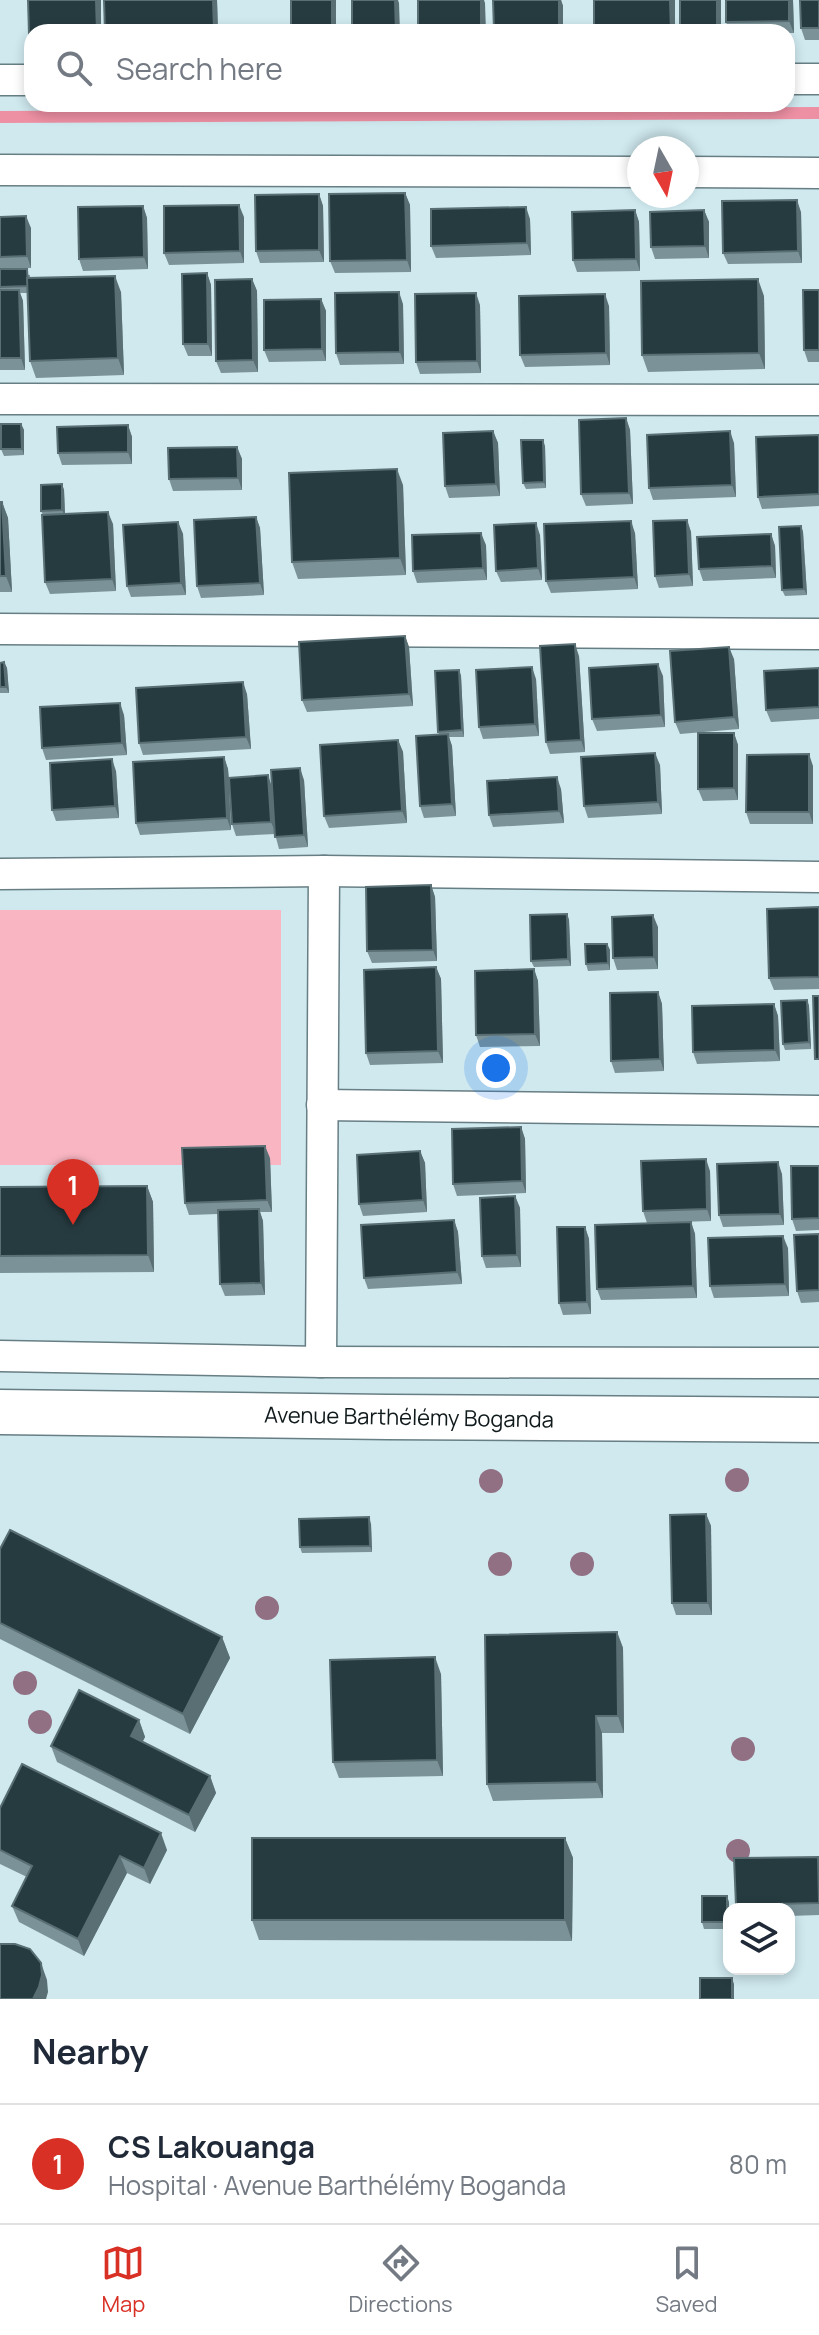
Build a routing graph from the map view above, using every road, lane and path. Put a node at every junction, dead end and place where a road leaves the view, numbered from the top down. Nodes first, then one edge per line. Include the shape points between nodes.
1 (795, 79) edge
2 (819, 79) edge
3 (0, 80) edge
4 (24, 80) edge
5 (0, 170) edge
6 (627, 172) edge
7 (699, 172) edge
8 (819, 173) edge
9 (0, 399) edge
10 (819, 400) edge
11 (0, 629) edge
12 (819, 634) edge
13 (324, 871) junction
14 (0, 874) edge
15 (819, 877) edge
16 (322, 1105) junction
17 (819, 1111) edge
18 (0, 1356) edge
19 (321, 1362) junction
20 (819, 1363) edge
21 (0, 1412) edge
22 (819, 1420) edge

1 - 2 street
3 - 4 street
5 - 6 street
7 - 8 street
9 - 10 street
11 - 12 street
13 - 14 street
13 - 15 street
13 - 16 street
16 - 17 street
16 - 19 street
18 - 19 street
19 - 20 street
21 - 22 main road, Avenue Barthélémy Boganda

